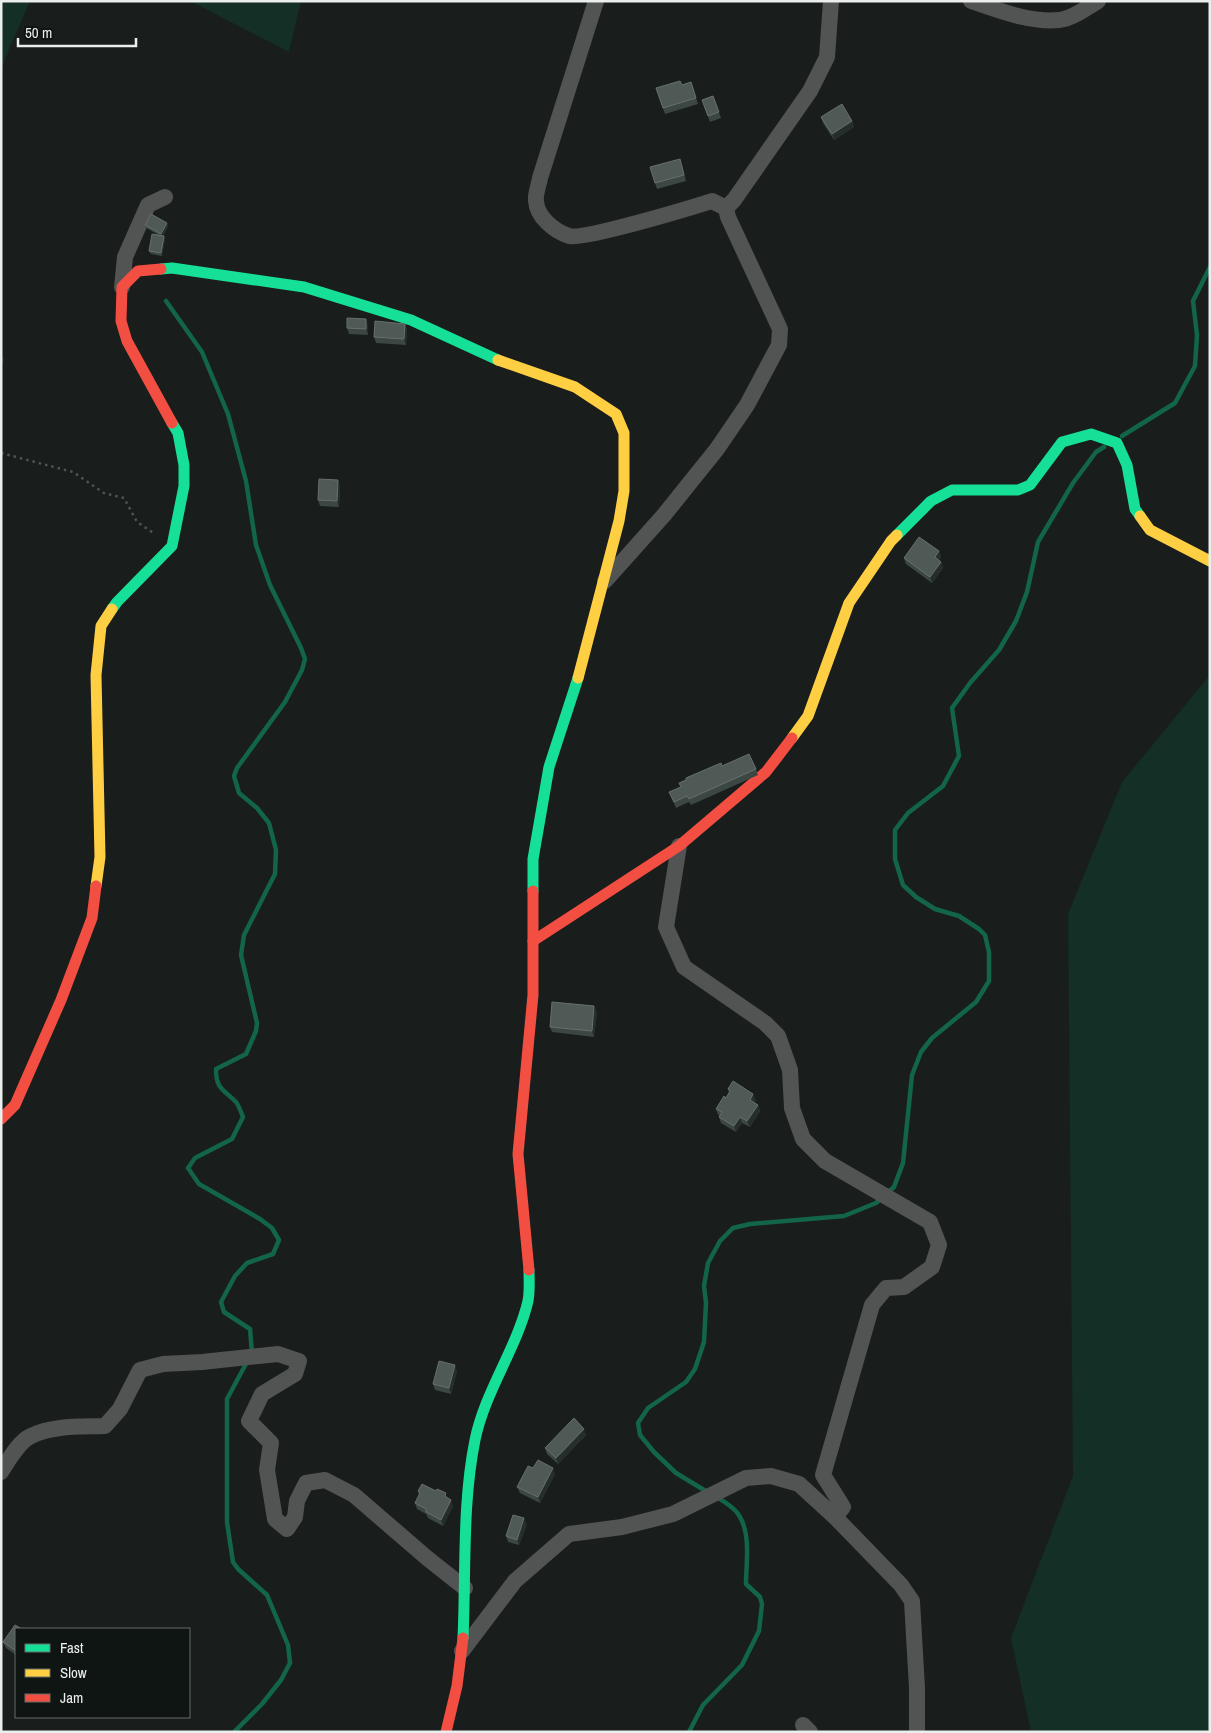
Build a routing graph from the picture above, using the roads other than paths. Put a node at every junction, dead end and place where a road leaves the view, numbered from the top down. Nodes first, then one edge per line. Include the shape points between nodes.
1 (596, 1) edge
2 (831, 1) edge
3 (971, 1) edge
4 (1098, 1) edge
5 (165, 197) dead end
6 (726, 208) junction
7 (122, 287) junction
8 (1210, 561) edge
9 (603, 584) junction
10 (679, 846) junction
11 (533, 941) junction
12 (1, 1119) edge
13 (1, 1472) edge
14 (835, 1517) junction
15 (465, 1588) junction
16 (462, 1651) junction
17 (446, 1732) edge
18 (917, 1732) edge

1 - 6 street via 540,178 536,201 542,216 554,229 571,237 712,202
2 - 6 street via 826,57 810,92
3 - 4 street via 1024,18 1060,20
5 - 7 street via 148,205 125,257
6 - 9 street via 780,329 779,345 747,406 717,449
7 - 9 street via 138,271 172,268 304,287 411,320 486,356 575,387 616,414 624,433 624,491 620,521
7 - 12 street via 121,321 127,341 178,433 184,486 172,546 117,602 101,626 96,675 100,857 92,918 40,1051 15,1105
8 - 10 street via 1150,530 1135,509 1127,465 1117,443 1091,434 1062,442 1030,485 1018,490 952,490 931,501 891,541 849,603 808,716 766,772
9 - 11 street via 549,767 532,859
10 - 11 street
10 - 14 street via 666,927 684,967 765,1022 778,1036 790,1070 792,1108 803,1139 825,1160 930,1222 939,1244 932,1267 904,1287 886,1288 872,1305 823,1475 843,1507
11 - 15 street via 533,995 518,1154 529,1269 528,1300 489,1395 476,1439 467,1499
13 - 15 street via 10,1456 30,1436 58,1428 105,1426 120,1409 140,1370 163,1364 278,1354 298,1361 295,1374 262,1394 249,1421 271,1443 267,1470 275,1519 287,1529 306,1483 325,1480 354,1495
14 - 16 street via 799,1484 772,1476 746,1478 673,1514 622,1527 569,1534 515,1581
14 - 18 street via 912,1601
15 - 16 street
16 - 17 street

